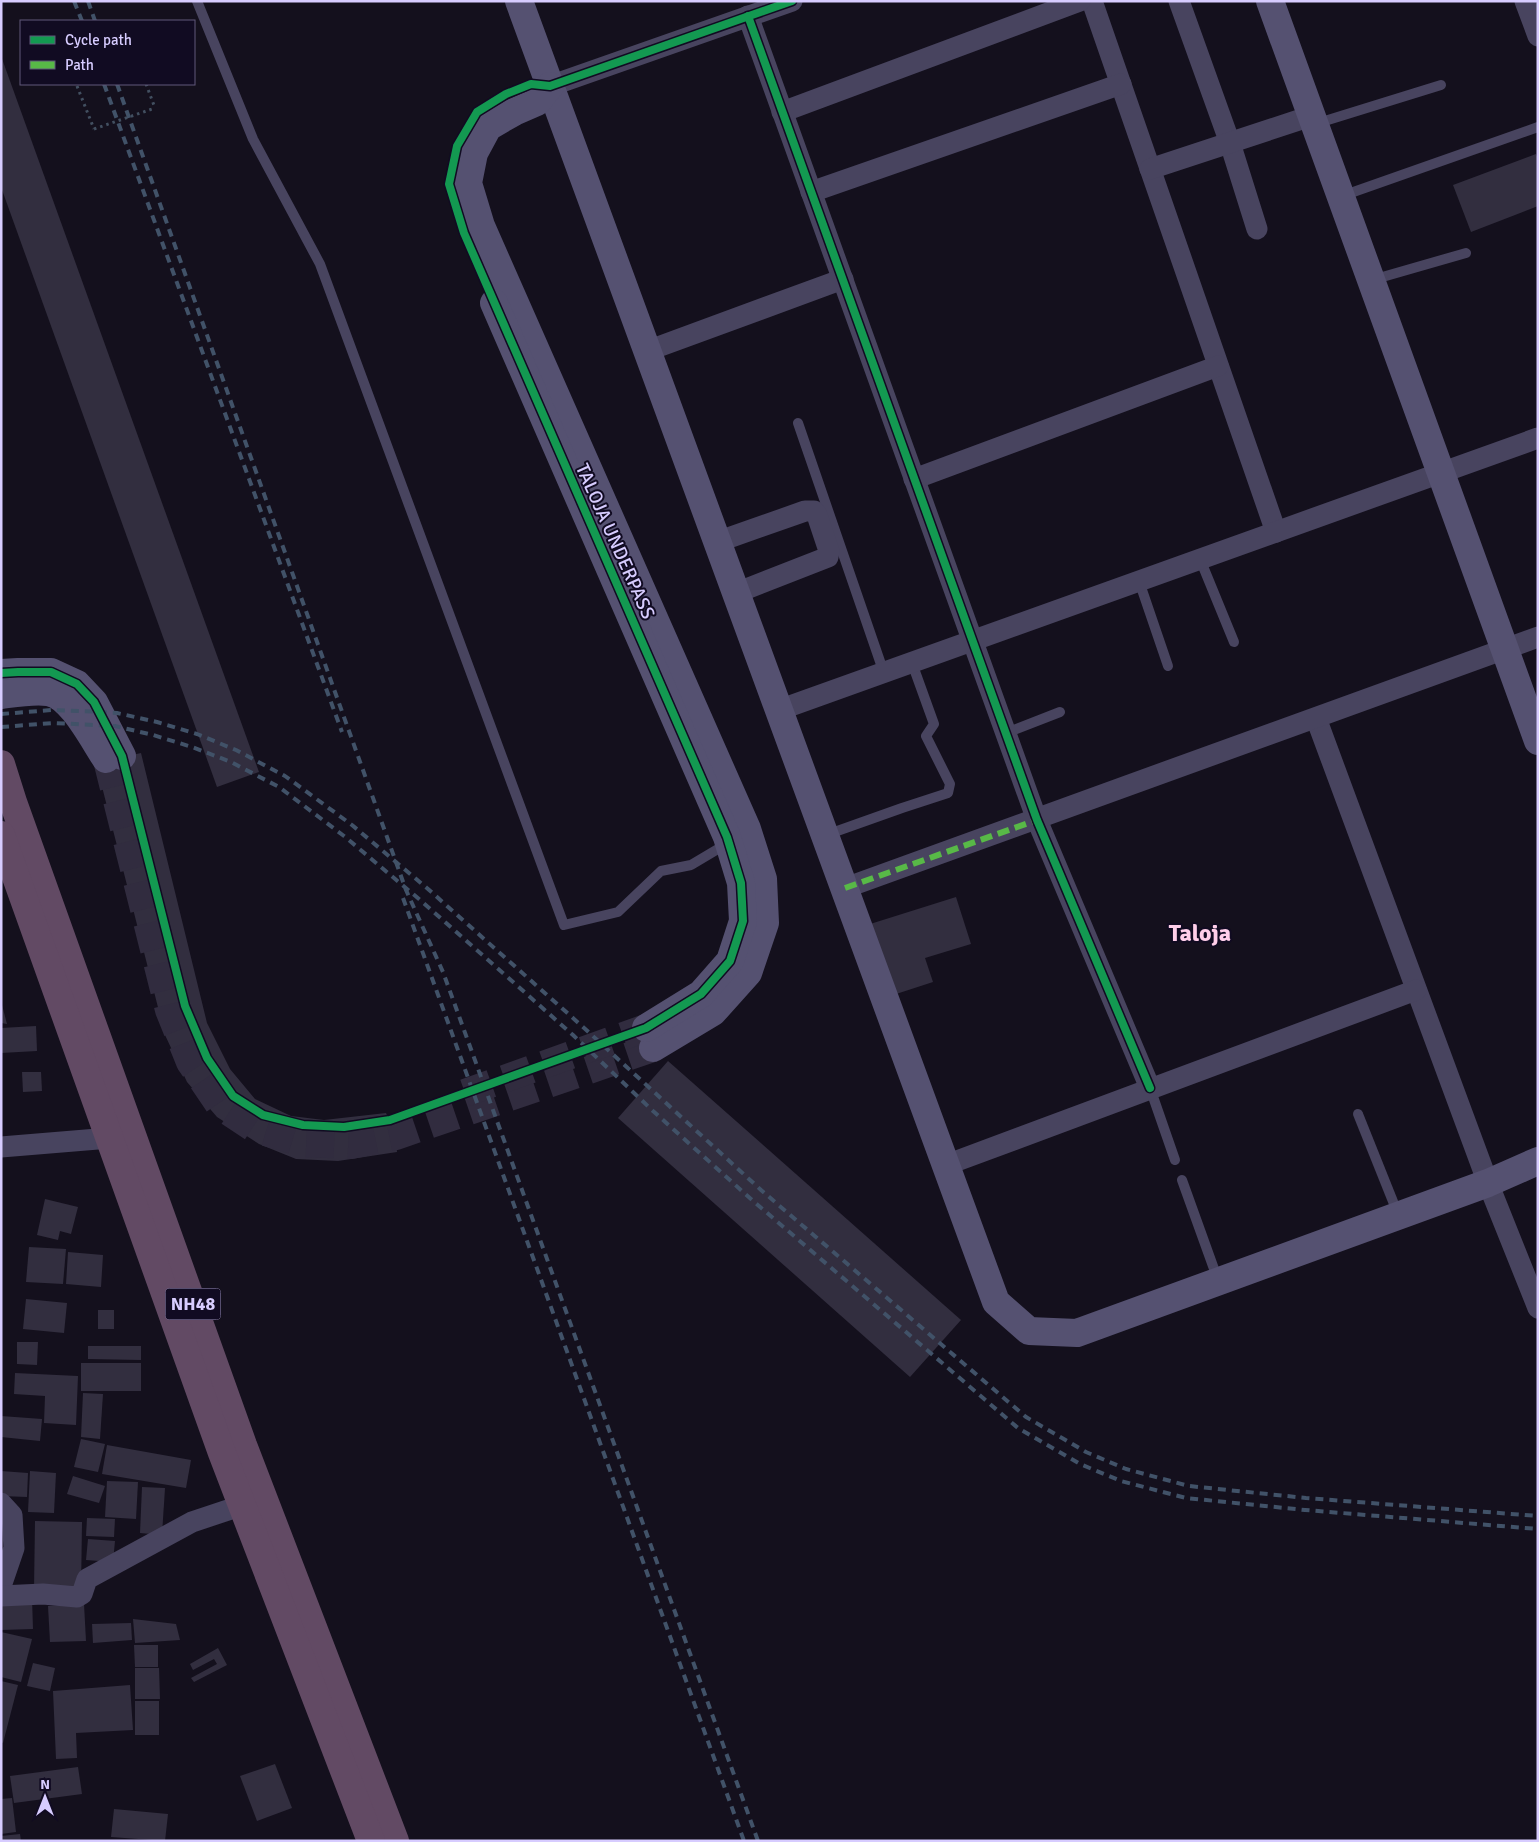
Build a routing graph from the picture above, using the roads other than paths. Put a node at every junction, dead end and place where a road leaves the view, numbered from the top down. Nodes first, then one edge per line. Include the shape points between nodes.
1 (197, 1) edge
2 (519, 1) edge
3 (792, 1) edge
4 (1080, 1) edge
5 (1092, 1) edge
6 (1178, 1) edge
7 (1270, 1) edge
8 (1526, 1) edge
9 (748, 16) junction
10 (1538, 36) edge
11 (1121, 84) junction
12 (1441, 85) dead end
13 (550, 86) junction
14 (782, 112) junction
15 (1312, 120) junction
16 (1538, 127) edge
17 (1230, 142) junction
18 (1150, 169) junction
19 (811, 192) junction
20 (1341, 196) junction
21 (1257, 229) dead end
22 (1466, 253) dead end
23 (843, 279) junction
24 (1371, 280) junction
25 (647, 350) junction
26 (1218, 366) junction
27 (798, 423) dead end
28 (1538, 438) edge
29 (1441, 472) junction
30 (914, 479) junction
31 (1276, 532) junction
32 (717, 542) junction
33 (1200, 559) junction
34 (1139, 581) junction
35 (736, 593) junction
36 (1538, 637) edge
37 (972, 641) junction
38 (1234, 642) dead end
39 (1505, 649) junction
40 (912, 662) junction
41 (1168, 666) dead end
42 (1, 673) edge
43 (884, 673) junction
44 (1, 695) edge
45 (779, 710) junction
46 (1060, 712) dead end
47 (1316, 718) junction
48 (1006, 733) junction
49 (1538, 740) edge
50 (1, 764) edge
51 (1037, 820) junction
52 (1, 835) edge
53 (825, 836) junction
54 (729, 842) junction
55 (845, 888) junction
56 (1416, 990) junction
57 (1150, 1088) junction
58 (1358, 1114) dead end
59 (110, 1138) junction
60 (1, 1147) edge
61 (1175, 1160) dead end
62 (1538, 1162) edge
63 (946, 1165) junction
64 (1182, 1180) dead end
65 (1488, 1183) junction
66 (1399, 1215) junction
67 (1219, 1281) junction
68 (1538, 1308) edge
69 (1, 1503) edge
70 (243, 1505) junction
71 (1, 1586) edge
72 (1, 1596) edge
73 (372, 1841) edge
74 (395, 1841) edge

1 - 54 lane via 253,139 320,264 564,925 618,912 661,871 691,865
2 - 13 street
3 - 9 street
4 - 14 street
5 - 11 street
6 - 17 street
7 - 15 street
8 - 10 street
9 - 13 street
9 - 14 street
11 - 18 street
11 - 19 street
12 - 15 lane
13 - 25 street
13 - 54 street, TALOJA UNDERPASS via 531,84 506,94 477,112 457,146 449,184 464,233
13 - 54 street, TALOJA UNDERPASS via 537,102 488,127 474,153 468,183 481,226 747,829 763,879 765,923 748,973 713,1012 649,1038 702,994 730,961 743,921 741,883
14 - 19 street
15 - 17 street
15 - 20 street
16 - 20 lane
17 - 18 street
17 - 21 street
18 - 26 street
19 - 23 street
20 - 24 street
22 - 24 lane
23 - 25 street
23 - 30 street
24 - 29 street
25 - 32 street
26 - 30 street
26 - 31 street
27 - 43 lane
28 - 29 street
29 - 31 street
29 - 39 street
30 - 37 street
31 - 33 street
32 - 35 street
32 - 35 street via 805,511 814,511 817,515 828,557
33 - 34 street
33 - 38 lane
34 - 37 street
34 - 41 lane
35 - 45 street
36 - 39 street
37 - 40 street
37 - 48 street
39 - 47 street
39 - 49 street
40 - 43 street
40 - 53 lane via 934,724 926,736 950,784 948,793
42 - 44 street via 51,672 77,684 94,702 115,758 64,699 50,692
43 - 45 street
45 - 53 street
46 - 48 lane
47 - 51 street
47 - 56 street
48 - 51 street
50 - 74 highway, NH48 via 243,1445
51 - 55 street
51 - 57 street
52 - 59 highway, NH48
53 - 55 street
55 - 63 street
56 - 57 street
56 - 65 street
57 - 61 lane
57 - 63 street
58 - 66 lane
59 - 60 street
59 - 70 highway, NH48
62 - 65 street
63 - 67 street via 996,1302 1029,1331 1077,1333
64 - 67 lane
65 - 66 street
65 - 68 street
66 - 67 street
69 - 71 street via 12,1515 14,1548
70 - 72 street via 192,1522 86,1579 82,1594 77,1597 43,1594
70 - 73 highway, NH48

